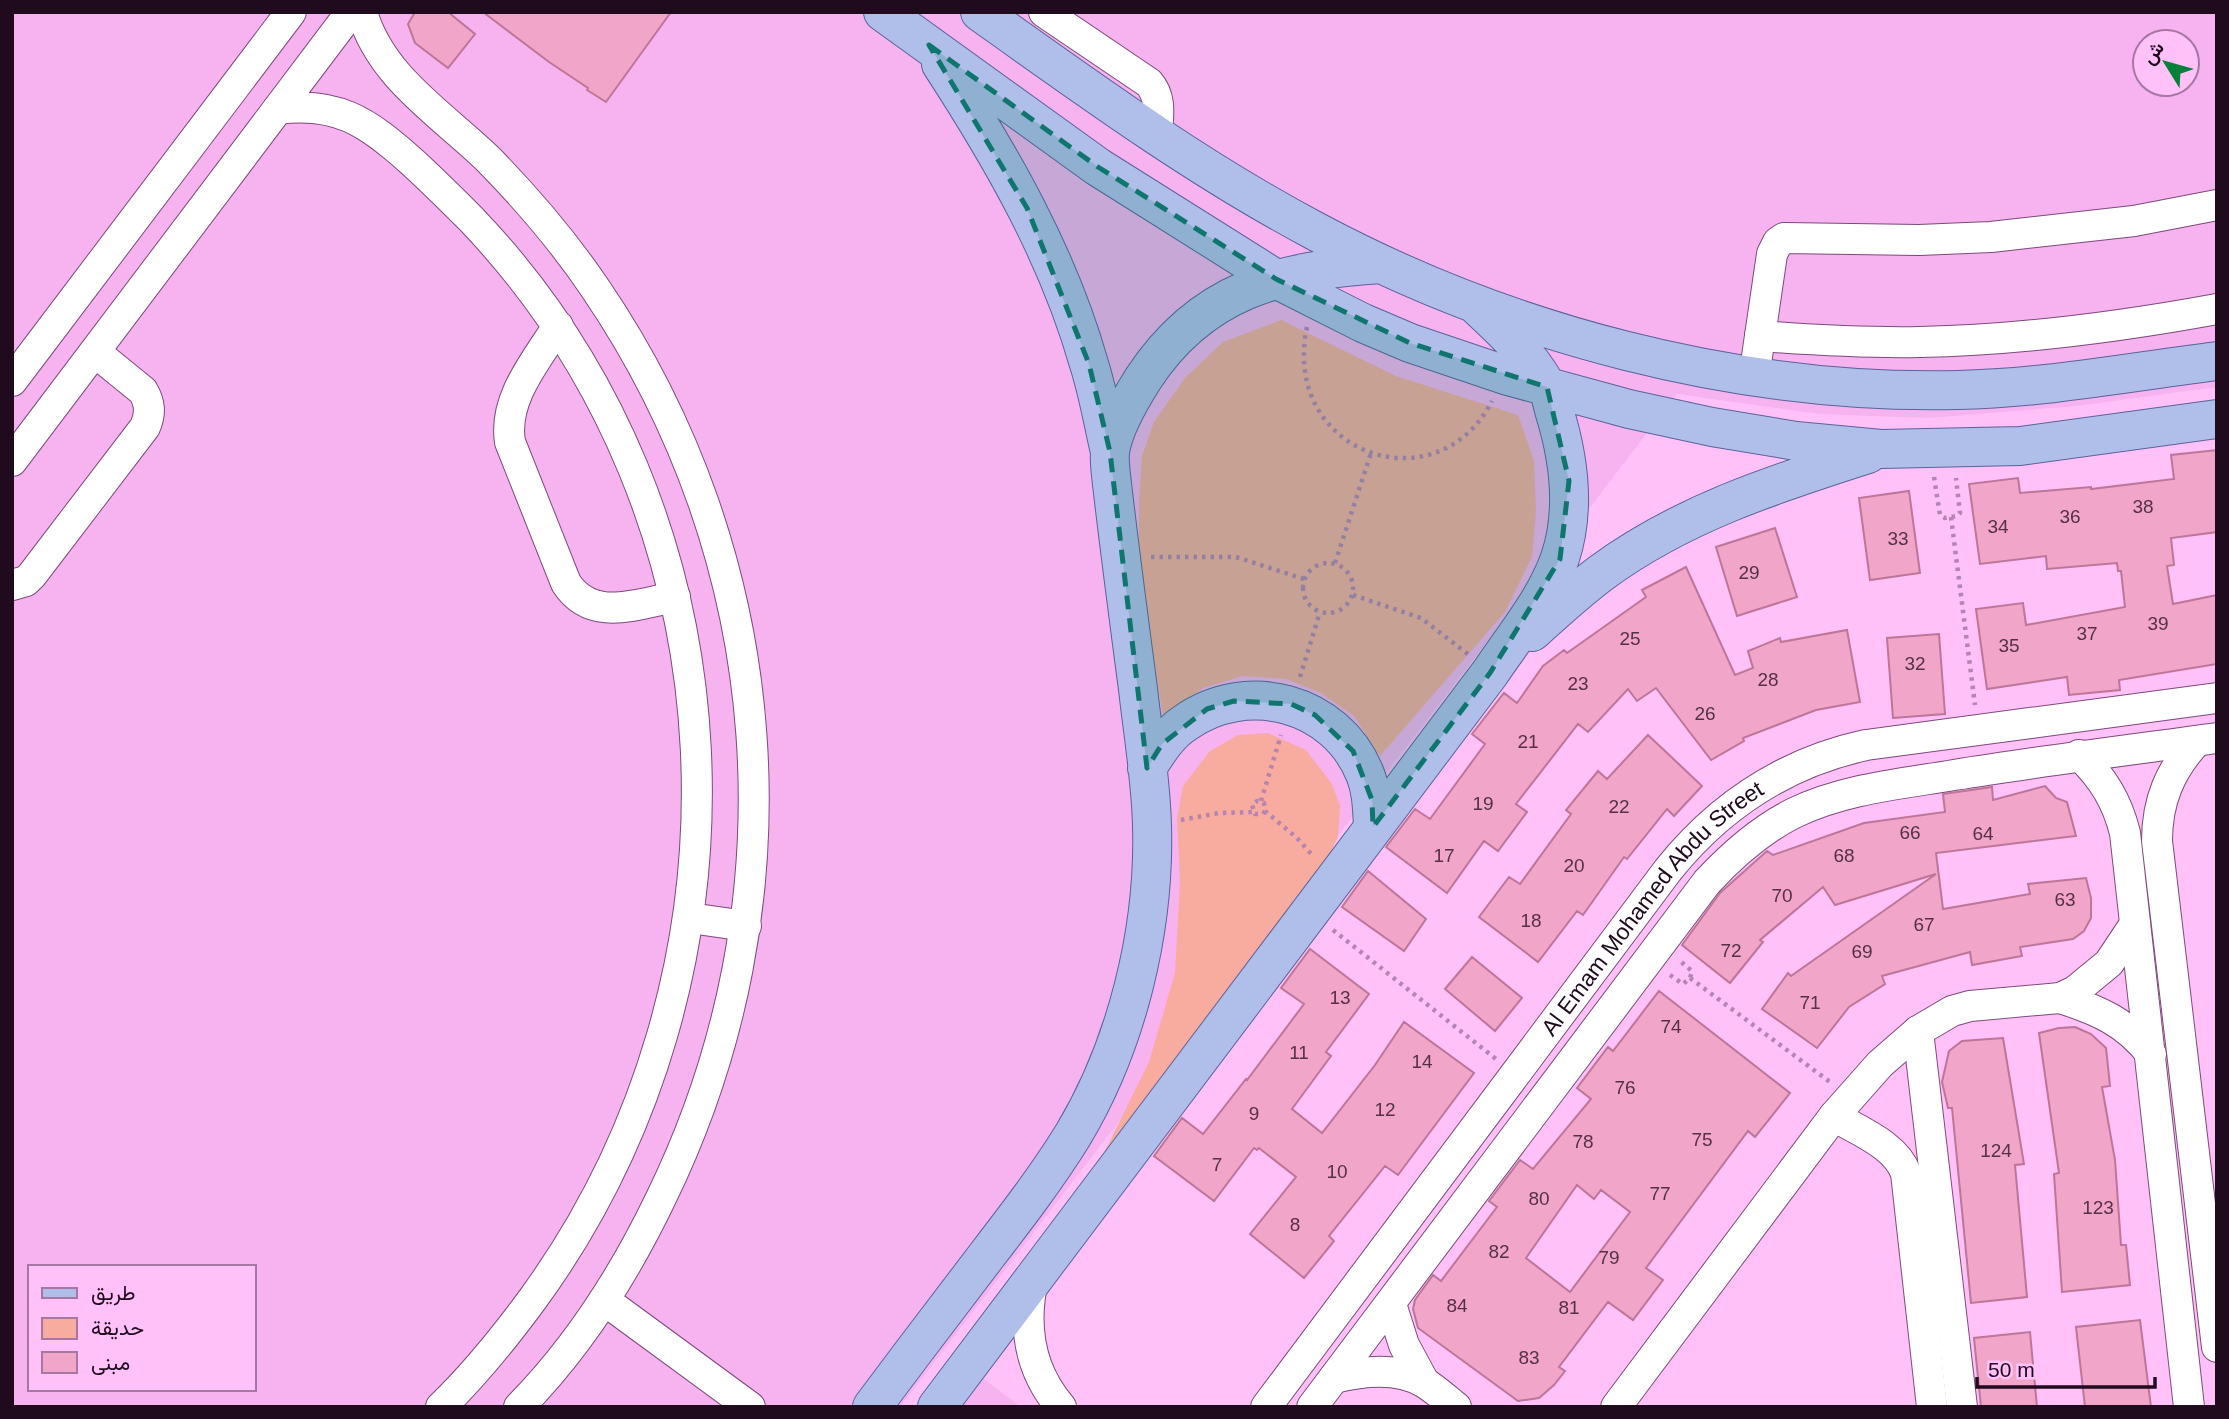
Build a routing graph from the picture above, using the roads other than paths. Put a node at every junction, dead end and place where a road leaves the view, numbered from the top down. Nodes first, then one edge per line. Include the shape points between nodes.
1 (290, 12) edge
2 (351, 12) edge
3 (362, 12) edge
4 (883, 12) edge
5 (1044, 12) edge
6 (986, 15) edge
7 (929, 45) junction
8 (278, 110) junction
9 (1157, 134) junction
10 (2217, 205) edge
11 (1381, 264) junction
12 (1276, 279) junction
13 (1475, 304) junction
14 (2217, 309) edge
15 (558, 326) junction
16 (1760, 337) junction
17 (95, 352) junction
18 (2217, 360) edge
19 (1754, 377) junction
20 (12, 381) edge
21 (1547, 387) junction
22 (2217, 419) edge
23 (1881, 449) junction
24 (1110, 452) junction
25 (12, 461) edge
26 (12, 584) edge
27 (675, 597) junction
28 (1490, 673) junction
29 (2217, 698) edge
30 (2207, 739) edge
31 (2079, 755) junction
32 (1147, 768) junction
33 (1373, 827) junction
34 (2157, 830) junction
35 (2125, 832) junction
36 (690, 918) junction
37 (2135, 924) junction
38 (746, 926) junction
39 (2060, 998) junction
40 (1918, 1031) junction
41 (2151, 1054) junction
42 (1841, 1106) junction
43 (1932, 1151) junction
44 (1899, 1160) junction
45 (2197, 1185) junction
46 (2165, 1189) junction
47 (1033, 1279) junction
48 (604, 1300) junction
49 (1391, 1304) junction
50 (2217, 1347) edge
51 (1334, 1378) junction
52 (1424, 1382) junction
53 (533, 1403) edge
54 (1053, 1404) edge
55 (441, 1407) edge
56 (750, 1407) edge
57 (872, 1407) edge
58 (937, 1407) edge
59 (1266, 1407) edge
60 (1312, 1407) edge
61 (1456, 1407) edge
62 (1616, 1407) edge
63 (1932, 1407) edge
64 (1962, 1407) edge
65 (2189, 1407) edge

1 - 20 street
2 - 8 street
3 - 38 street via 388,65 487,159 544,219 580,267 639,358 677,433 708,511 731,592 747,674 754,842
4 - 7 main road
5 - 9 street via 1149,83 1158,102
6 - 9 main road
7 - 12 main road via 1098,167
7 - 24 main road via 1007,171 1045,246 1089,364
8 - 15 street via 298,106 340,112 377,131 444,191 505,255
8 - 17 street
9 - 11 main road via 1315,232
10 - 16 street via 2134,221 1991,237 1784,238 1772,254
11 - 12 main road
11 - 13 main road
12 - 21 main road via 1410,343
12 - 24 main road via 1211,308 1182,330 1138,387
13 - 19 main road via 1638,354
13 - 21 main road via 1523,352
14 - 16 street via 1997,339 1843,342
15 - 27 street via 608,411 647,502
15 - 27 street via 518,391 508,430 566,583 573,594 596,607
16 - 19 street
17 - 25 street
17 - 26 street via 143,391 149,418 33,575
18 - 19 main road via 2022,387 1958,390 1829,386
21 - 23 main road via 1712,427
21 - 28 main road via 1562,435 1569,481 1567,527 1560,559 1545,589
22 - 23 main road via 2020,446
23 - 28 main road via 1747,494 1647,543 1601,573
24 - 32 main road
27 - 36 street via 694,703 699,811
28 - 33 main road
29 - 59 street, Al Emam Mohamed Abdu Street via 1866,745 1780,774 1730,806 1668,870
30 - 31 street, Al Emam Mohamed Abdu Street
30 - 34 street via 2184,754 2166,785
31 - 35 street via 2104,782
31 - 49 street, Al Emam Mohamed Abdu Street via 1845,794 1794,814 1747,844 1707,882
32 - 33 main road via 1162,744 1207,709 1263,699 1291,704 1315,715 1353,751 1372,800
32 - 57 main road via 1152,826 1144,930 1119,1034 1099,1085 1044,1180
33 - 47 main road
34 - 35 street
34 - 45 street
35 - 37 street
36 - 38 street
36 - 55 street via 671,1008 644,1096 607,1181 561,1261 507,1335
37 - 39 street via 2109,963
37 - 41 street
38 - 48 street via 731,1005 705,1096 645,1231
39 - 40 street via 1970,1006
39 - 41 street via 2119,1023
40 - 42 street
40 - 43 street
41 - 46 street
42 - 44 street
42 - 62 street
43 - 44 street
43 - 64 street
44 - 63 street via 1906,1173
45 - 46 street
45 - 50 street
46 - 65 street
47 - 54 street via 1029,1341
47 - 58 main road
48 - 53 street
48 - 56 street
49 - 51 street, Al Emam Mohamed Abdu Street
49 - 52 street via 1404,1345
51 - 52 street via 1379,1372
51 - 60 street, Al Emam Mohamed Abdu Street
52 - 61 street

